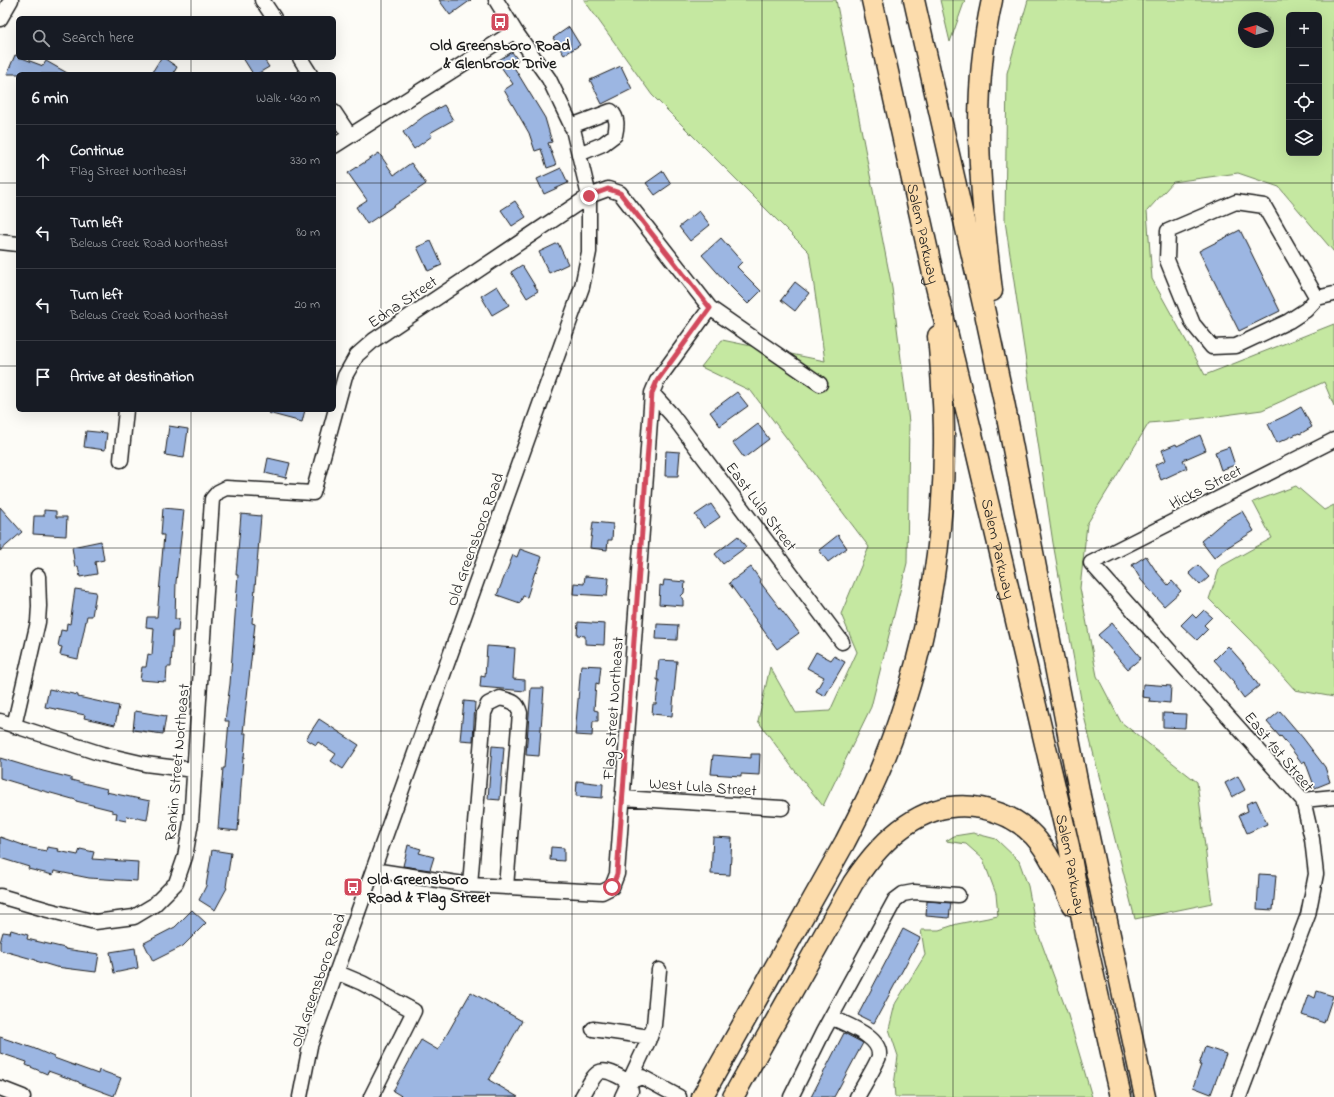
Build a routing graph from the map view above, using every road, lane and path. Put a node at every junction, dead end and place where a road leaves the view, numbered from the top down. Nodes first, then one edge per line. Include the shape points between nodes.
1 (11, 0) edge
2 (262, 0) edge
3 (496, 0) edge
4 (872, 0) edge
5 (914, 0) edge
6 (992, 0) edge
7 (273, 16) edge
8 (0, 19) edge
9 (515, 31) junction
10 (301, 60) edge
11 (309, 72) edge
12 (336, 115) edge
13 (572, 126) junction
14 (350, 136) junction
15 (336, 145) edge
16 (579, 154) junction
17 (589, 196) junction
18 (0, 242) edge
19 (16, 244) edge
20 (932, 274) junction
21 (1334, 294) edge
22 (1317, 298) junction
23 (710, 308) junction
24 (820, 384) dead end
25 (652, 393) junction
26 (1004, 402) junction
27 (336, 409) edge
28 (126, 412) edge
29 (335, 412) edge
30 (1334, 440) edge
31 (121, 460) dead end
32 (212, 499) joint
33 (1091, 563) joint
34 (38, 576) dead end
35 (842, 642) dead end
36 (0, 722) edge
37 (14, 726) junction
38 (194, 770) junction
39 (1334, 797) edge
40 (622, 798) junction
41 (1303, 800) junction
42 (782, 808) dead end
43 (373, 870) junction
44 (470, 885) junction
45 (506, 887) junction
46 (958, 895) dead end
47 (0, 896) edge
48 (1085, 936) junction
49 (660, 970) dead end
50 (336, 972) junction
51 (831, 1017) junction
52 (593, 1029) dead end
53 (650, 1037) junction
54 (629, 1082) junction
55 (0, 1088) edge
56 (23, 1097) edge
57 (300, 1097) edge
58 (371, 1097) edge
59 (582, 1097) edge
60 (622, 1097) edge
61 (633, 1097) edge
62 (679, 1097) edge
63 (702, 1097) edge
64 (733, 1097) edge
65 (791, 1097) edge
66 (857, 1097) edge
67 (1121, 1097) edge
68 (1145, 1097) edge
69 (1240, 1097) edge

1 - 8 street
2 - 7 street
3 - 9 street, Old Greensboro Road
4 - 20 highway, Salem Parkway
5 - 26 highway, Salem Parkway
6 - 26 highway via 980,75 978,136 984,225
9 - 13 street, Old Greensboro Road via 549,79
9 - 14 street
10 - 11 street
12 - 14 street
13 - 16 street, Old Greensboro Road
13 - 16 street via 611,111 617,123 615,134 603,144
14 - 15 street
16 - 17 street, Old Greensboro Road
17 - 23 street, Edna Street via 608,189 620,193
17 - 27 street, Edna Street via 374,340 357,355 345,376
17 - 43 street, Old Greensboro Road via 589,252 582,287
18 - 19 street
20 - 48 highway, Salem Parkway via 1042,729 1069,846
20 - 63 highway via 943,396 943,475 932,592 912,677 884,761 865,802
21 - 22 street
22 - 22 street via 1264,206 1236,202 1168,231 1167,260 1193,324 1212,347 1236,346 1289,321 1306,310
23 - 24 street, Edna Street
23 - 25 street, Flag Street Northeast via 657,381
25 - 35 street, East Lula Street via 672,415
25 - 40 street, Flag Street Northeast
26 - 68 highway, Salem Parkway via 1078,789
28 - 31 street
29 - 32 street, Edna Street via 313,493 226,488
30 - 33 street, Hicks Street
32 - 38 street, Rankin Street Northeast
33 - 41 street, East 1st Street
34 - 37 street via 38,622
36 - 37 street
37 - 38 street via 102,754 145,764
38 - 47 street, Rankin Street Northeast via 191,822 185,857 176,883 154,905 134,917 95,922
39 - 41 street
40 - 42 street, West Lula Street
40 - 45 street, Flag Street Northeast via 617,874 612,887 602,892
41 - 69 street, East 1st Street via 1312,839 1316,874 1308,915
43 - 44 street, Flag Street Northeast
43 - 50 street, Old Greensboro Road
44 - 45 street, Flag Street Northeast
44 - 45 street via 484,713 488,704 500,698 512,701 518,706 520,713
46 - 51 street via 914,892 899,896
48 - 64 highway via 1049,857 1034,836 1014,820 990,810 948,807 933,811 907,824 884,842 862,869
48 - 67 highway, Salem Parkway
49 - 53 street via 654,1025
50 - 57 street, Old Greensboro Road via 310,1046
50 - 58 street via 414,1010
51 - 65 street
51 - 66 street via 870,1037 878,1046 879,1057
52 - 53 street
53 - 54 street
54 - 59 street via 612,1072 599,1072 594,1075
54 - 60 street
54 - 61 street
54 - 62 street via 642,1077
55 - 56 street

